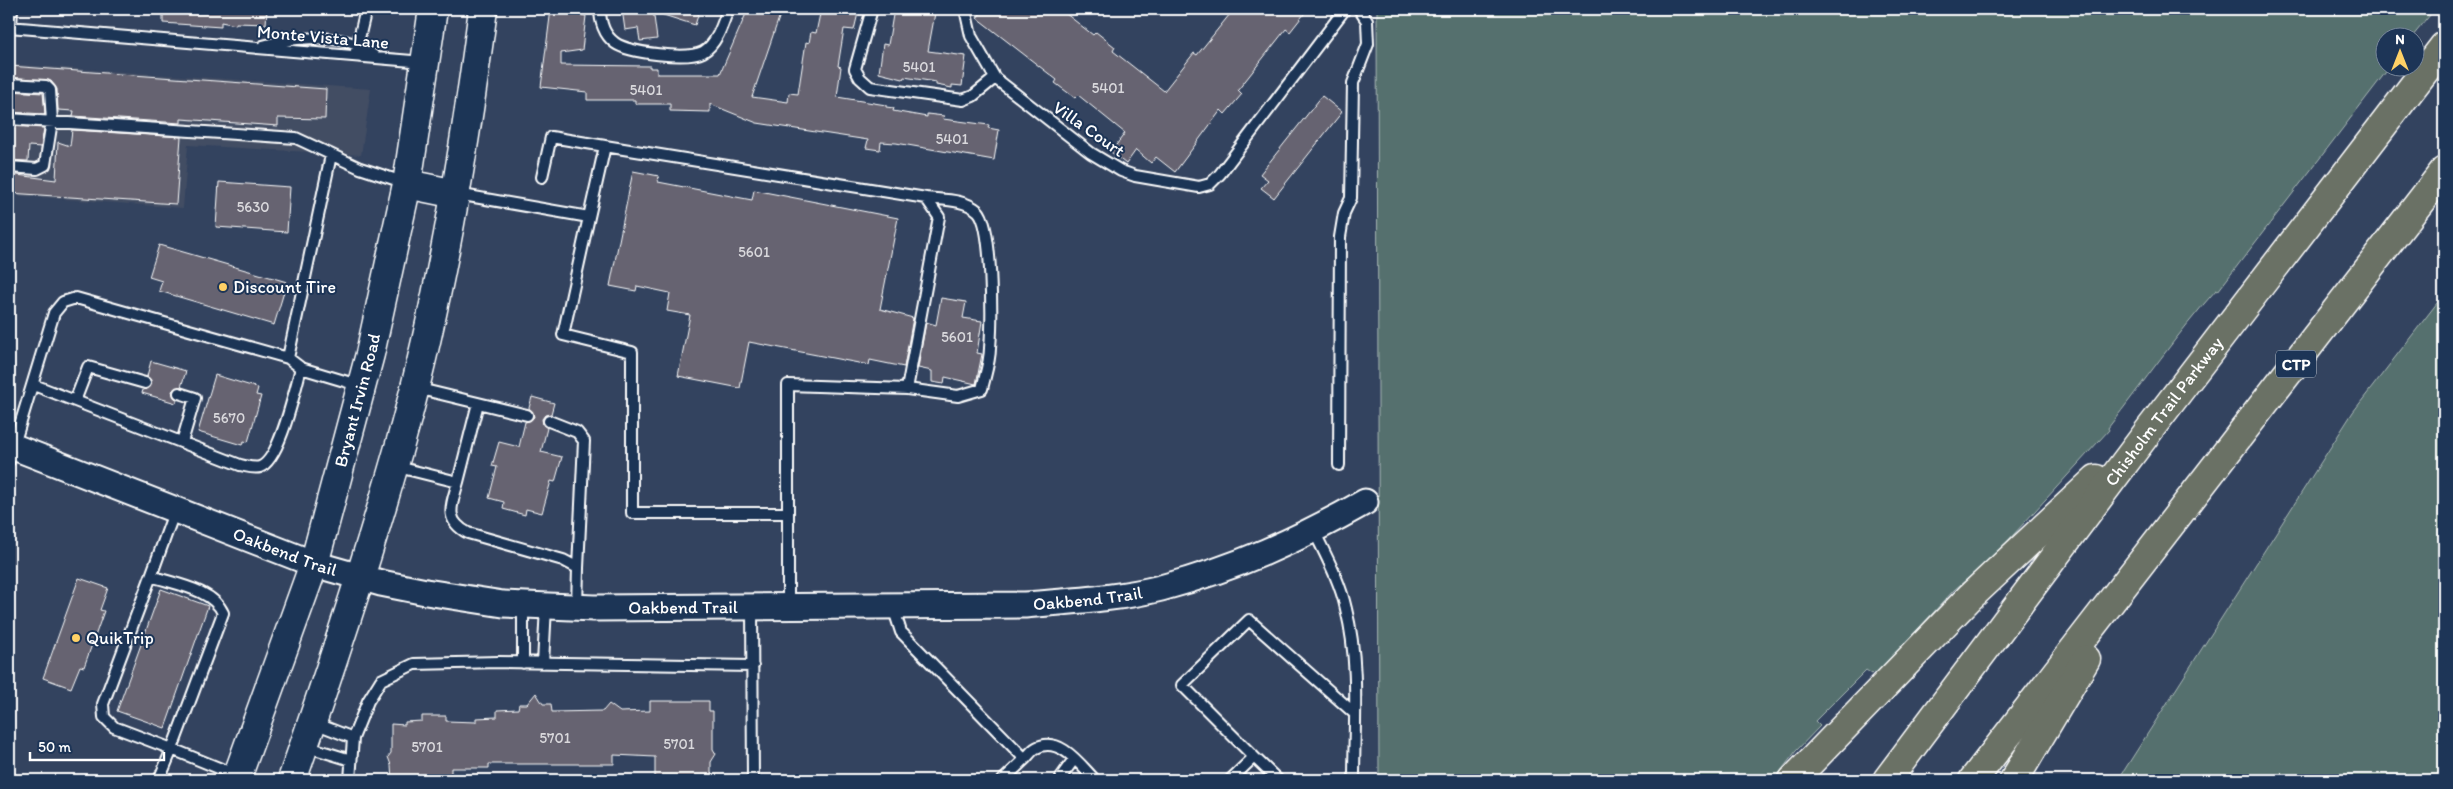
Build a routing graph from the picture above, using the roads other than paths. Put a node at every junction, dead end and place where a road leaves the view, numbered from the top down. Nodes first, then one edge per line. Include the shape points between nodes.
1 (12, 9) edge
2 (366, 9) edge
3 (433, 9) edge
4 (483, 9) edge
5 (600, 9) edge
6 (728, 9) edge
7 (872, 9) edge
8 (965, 9) edge
9 (1345, 9) edge
10 (1358, 9) edge
11 (10, 27) edge
12 (2444, 46) edge
13 (258, 48) junction
14 (356, 50) junction
15 (426, 62) junction
16 (995, 78) junction
17 (9, 84) edge
18 (9, 118) edge
19 (52, 121) junction
20 (605, 146) junction
21 (331, 155) junction
22 (9, 167) edge
23 (2444, 171) edge
24 (542, 177) dead end
25 (407, 184) junction
26 (456, 194) junction
27 (926, 198) junction
28 (589, 217) junction
29 (288, 358) junction
30 (301, 368) junction
31 (145, 383) dead end
32 (34, 385) junction
33 (362, 386) junction
34 (414, 388) junction
35 (907, 389) junction
36 (180, 393) dead end
37 (75, 401) junction
38 (478, 403) junction
39 (527, 415) dead end
40 (549, 421) dead end
41 (2150, 429) junction
42 (182, 442) junction
43 (11, 451) edge
44 (1339, 465) dead end
45 (394, 466) junction
46 (458, 482) junction
47 (1365, 502) dead end
48 (175, 510) junction
49 (788, 513) junction
50 (1314, 531) junction
51 (2147, 557) junction
52 (314, 564) junction
53 (578, 568) junction
54 (151, 576) junction
55 (362, 579) junction
56 (535, 605) junction
57 (578, 607) junction
58 (752, 607) junction
59 (788, 607) junction
60 (893, 607) junction
61 (523, 663) junction
62 (544, 663) junction
63 (753, 666) junction
64 (1354, 713) junction
65 (308, 734) junction
66 (353, 738) junction
67 (172, 749) junction
68 (1254, 757) junction
69 (1025, 759) junction
70 (1074, 759) junction
71 (351, 760) junction
72 (238, 778) edge
73 (159, 780) edge
74 (292, 780) edge
75 (350, 780) edge
76 (754, 780) edge
77 (1003, 780) edge
78 (1062, 780) edge
79 (1095, 780) edge
80 (1230, 780) edge
81 (1278, 780) edge
82 (1354, 780) edge
83 (1793, 780) edge
84 (1886, 780) edge
85 (1973, 780) edge
86 (2014, 780) edge

1 - 11 lane
2 - 14 lane
3 - 15 main road, Bryant Irvin Road
4 - 26 main road
5 - 6 lane via 604,30 615,43 634,50 685,55 703,52 714,41
7 - 16 lane via 855,69 870,87 963,100
8 - 16 lane, Villa Court via 971,36
9 - 16 lane, Villa Court via 1220,174 1210,184 1199,187 1121,171 1091,154
10 - 44 lane via 1367,21 1368,44 1353,82 1351,198 1340,236
11 - 13 lane, Monte Vista Lane
12 - 41 highway, Chisholm Trail Parkway
13 - 14 lane, Monte Vista Lane
13 - 14 lane via 284,40 334,40
14 - 15 lane, Monte Vista Lane via 376,57
15 - 25 main road, Bryant Irvin Road
17 - 19 lane via 46,86 50,90
18 - 19 lane
19 - 21 lane via 296,138
19 - 22 lane via 45,165 38,168
20 - 24 lane via 551,137
20 - 27 lane
20 - 28 lane
21 - 25 lane
21 - 29 lane
23 - 51 highway, CTP
25 - 26 main road
25 - 33 main road, Bryant Irvin Road
26 - 28 lane
26 - 34 main road
27 - 35 lane via 939,217
27 - 35 lane via 965,203 979,212 987,230 990,349 982,389 958,396
28 - 49 lane via 563,335 632,352 632,513
29 - 30 lane
29 - 32 lane via 76,298 63,302 54,313
30 - 33 lane
30 - 42 lane via 282,434 268,462 259,467 240,465
31 - 37 lane via 88,367
32 - 37 lane
32 - 43 lane
33 - 52 main road, Bryant Irvin Road
34 - 38 lane
34 - 45 main road
35 - 49 lane via 788,386
36 - 42 lane via 195,398
37 - 42 lane
38 - 39 lane
38 - 46 lane
40 - 53 lane via 577,432 584,441
41 - 83 highway via 1970,597
41 - 84 highway, Chisholm Trail Parkway
43 - 48 street, Oakbend Trail
45 - 46 lane
45 - 55 main road
46 - 53 lane via 451,508 457,527 563,560
47 - 50 street, Oakbend Trail
48 - 52 street, Oakbend Trail
48 - 54 lane
49 - 59 lane
50 - 60 street, Oakbend Trail via 1239,564 1160,588 1094,599 1025,605
50 - 64 lane via 1346,607 1353,647
51 - 85 highway, CTP
51 - 86 highway
52 - 55 street, Oakbend Trail
52 - 72 main road, Bryant Irvin Road
53 - 57 lane
54 - 67 lane via 104,704 104,717 114,727
54 - 67 lane via 210,597 219,603 223,613
55 - 56 street, Oakbend Trail via 426,592
55 - 65 main road
56 - 57 street, Oakbend Trail
56 - 61 lane
56 - 62 lane
57 - 58 street, Oakbend Trail
58 - 59 street, Oakbend Trail
58 - 63 lane
59 - 60 street, Oakbend Trail
60 - 69 lane via 901,632
61 - 62 lane
61 - 66 lane via 414,664 381,680 368,700
62 - 63 lane
63 - 76 lane
64 - 68 lane via 1249,620 1182,685
64 - 82 lane
65 - 66 lane
65 - 71 lane
65 - 74 main road
66 - 71 lane
67 - 72 lane
67 - 73 lane
68 - 80 lane
68 - 81 lane
69 - 70 lane via 1036,748 1055,745
69 - 77 lane
70 - 78 lane via 1065,768
70 - 79 lane
71 - 75 lane

